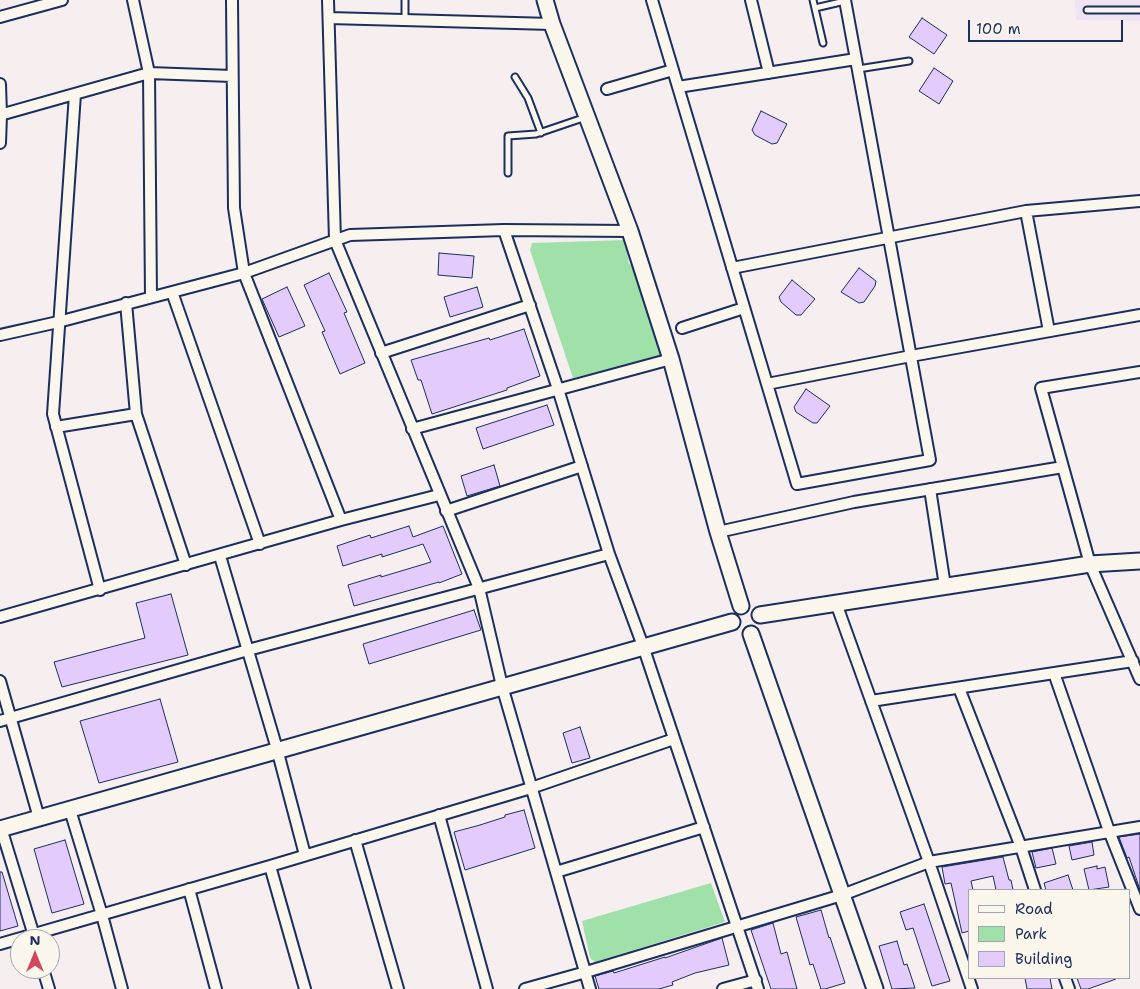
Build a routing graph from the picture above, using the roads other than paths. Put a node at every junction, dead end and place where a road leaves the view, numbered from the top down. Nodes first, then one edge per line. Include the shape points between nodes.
1 (62, 0) edge
2 (132, 0) edge
3 (232, 0) edge
4 (328, 0) edge
5 (405, 0) edge
6 (545, 0) edge
7 (652, 0) edge
8 (751, 0) edge
9 (813, 0) edge
10 (845, 0) edge
11 (815, 8) junction
12 (1087, 10) dead end
13 (1140, 10) edge
14 (0, 17) edge
15 (329, 18) junction
16 (405, 20) junction
17 (552, 24) junction
18 (823, 42) dead end
19 (909, 61) dead end
20 (857, 64) junction
21 (673, 70) junction
22 (769, 73) junction
23 (149, 74) junction
24 (232, 76) junction
25 (516, 77) dead end
26 (0, 84) edge
27 (678, 87) junction
28 (607, 90) dead end
29 (75, 94) junction
30 (1, 115) edge
31 (587, 117) junction
32 (541, 133) junction
33 (0, 143) edge
34 (508, 173) dead end
35 (1140, 201) edge
36 (1026, 211) junction
37 (504, 230) junction
38 (630, 231) junction
39 (889, 238) junction
40 (335, 240) junction
41 (732, 268) junction
42 (244, 272) junction
43 (172, 292) junction
44 (151, 298) junction
45 (126, 303) junction
46 (530, 305) junction
47 (744, 308) junction
48 (1140, 315) edge
49 (58, 322) junction
50 (682, 328) dead end
51 (1049, 332) junction
52 (0, 336) edge
53 (381, 353) junction
54 (911, 356) junction
55 (671, 360) junction
56 (1140, 372) edge
57 (767, 384) junction
58 (558, 389) junction
59 (136, 414) junction
60 (56, 427) junction
61 (412, 429) junction
62 (582, 466) junction
63 (1063, 467) junction
64 (930, 489) junction
65 (439, 496) junction
66 (446, 511) junction
67 (341, 520) junction
68 (718, 532) junction
69 (260, 544) junction
70 (609, 554) junction
71 (220, 556) junction
72 (1140, 561) edge
73 (1090, 564) junction
74 (186, 565) junction
75 (945, 586) junction
76 (479, 588) junction
77 (100, 590) junction
78 (836, 603) junction
79 (741, 606) junction
80 (760, 615) junction
81 (0, 617) edge
82 (732, 622) junction
83 (751, 634) junction
84 (643, 646) junction
85 (248, 650) junction
86 (1133, 661) junction
87 (1054, 673) junction
88 (1140, 679) edge
89 (0, 681) edge
90 (502, 686) junction
91 (959, 688) junction
92 (871, 701) junction
93 (5, 719) edge
94 (674, 738) junction
95 (277, 749) junction
96 (531, 788) junction
97 (70, 810) junction
98 (438, 815) junction
99 (39, 818) junction
100 (1140, 826) edge
101 (704, 827) junction
102 (1, 828) edge
103 (1109, 832) junction
104 (356, 840) junction
105 (1021, 847) junction
106 (305, 855) junction
107 (929, 862) junction
108 (270, 866) junction
109 (556, 872) junction
110 (189, 889) junction
111 (1035, 889) edge
112 (842, 895) junction
113 (1140, 909) edge
114 (102, 915) junction
115 (738, 926) junction
116 (32, 929) edge
117 (59, 929) edge
118 (586, 972) junction
119 (968, 977) edge
120 (757, 984) edge
121 (122, 989) edge
122 (216, 989) edge
123 (305, 989) edge
124 (398, 989) edge
125 (487, 989) edge
126 (525, 989) edge
127 (590, 989) edge
128 (723, 989) edge
129 (875, 989) edge

1 - 14 street
2 - 23 street
3 - 24 street
4 - 15 street
5 - 16 lane
6 - 17 street
7 - 21 street
8 - 22 street
9 - 11 lane
10 - 11 lane
10 - 20 street
11 - 18 lane
12 - 13 lane
15 - 16 street
15 - 40 street
16 - 17 street
17 - 31 street
19 - 20 lane
20 - 22 street
20 - 39 street
21 - 27 street
21 - 28 street
22 - 27 street
23 - 24 street
23 - 29 street
23 - 44 street
24 - 42 street via 234,208
25 - 32 lane
26 - 30 street
27 - 41 street
29 - 30 street
29 - 49 street
30 - 33 street
31 - 32 lane
31 - 38 street
32 - 34 lane via 508,136
35 - 36 street
36 - 39 street
36 - 51 street
37 - 38 street
37 - 40 street via 350,235
37 - 46 street
38 - 55 street
39 - 41 street
39 - 54 street
40 - 42 street
40 - 53 street
41 - 47 street
42 - 43 street
42 - 67 street
43 - 44 street
43 - 69 street
44 - 45 street
45 - 49 street
45 - 59 street
46 - 53 street
46 - 58 street
47 - 50 street
47 - 57 street
48 - 51 street
49 - 52 street
49 - 60 street via 53,414
51 - 54 street
53 - 61 street
54 - 57 street
54 - 57 street via 930,460 797,484
55 - 58 street
55 - 68 street
56 - 63 street via 1041,388
58 - 61 street
58 - 62 street
59 - 60 street
59 - 74 street
60 - 77 street
61 - 65 street
62 - 66 street
62 - 70 street
63 - 64 street
63 - 73 street
64 - 68 street
64 - 75 street
65 - 66 street
65 - 67 street
66 - 76 street
67 - 69 street
68 - 79 street
69 - 71 street
70 - 76 street
70 - 84 street
71 - 74 street
71 - 85 street
72 - 73 street
73 - 75 street
73 - 86 street
74 - 77 street
75 - 78 street
76 - 85 street
76 - 90 street
77 - 81 street
78 - 80 street
78 - 92 street
79 - 80 street via 751,606
79 - 82 street via 734,612
80 - 83 street via 761,624
82 - 83 street via 739,633
82 - 84 street
83 - 112 street
84 - 90 street
84 - 94 street
85 - 93 street
85 - 95 street
86 - 87 street
86 - 88 street
87 - 91 street
87 - 103 street
89 - 93 street
90 - 95 street
90 - 96 street
91 - 92 street
91 - 105 street
92 - 107 street
93 - 99 street
94 - 96 street
94 - 101 street
95 - 97 street
95 - 106 street
96 - 98 street
96 - 109 street
97 - 99 street
97 - 114 street
98 - 104 street
98 - 125 street
99 - 102 street
100 - 103 street
101 - 109 street
101 - 115 street
102 - 116 street
103 - 105 street
103 - 113 street
104 - 106 street
104 - 124 street
105 - 107 street
105 - 111 street
106 - 108 street
107 - 112 street
107 - 119 street
108 - 110 street
108 - 123 street
109 - 118 street
110 - 114 street
110 - 122 street
112 - 115 street
112 - 129 street
114 - 117 street
114 - 121 street
115 - 118 street
115 - 120 street
118 - 126 street
118 - 127 street
120 - 128 street

